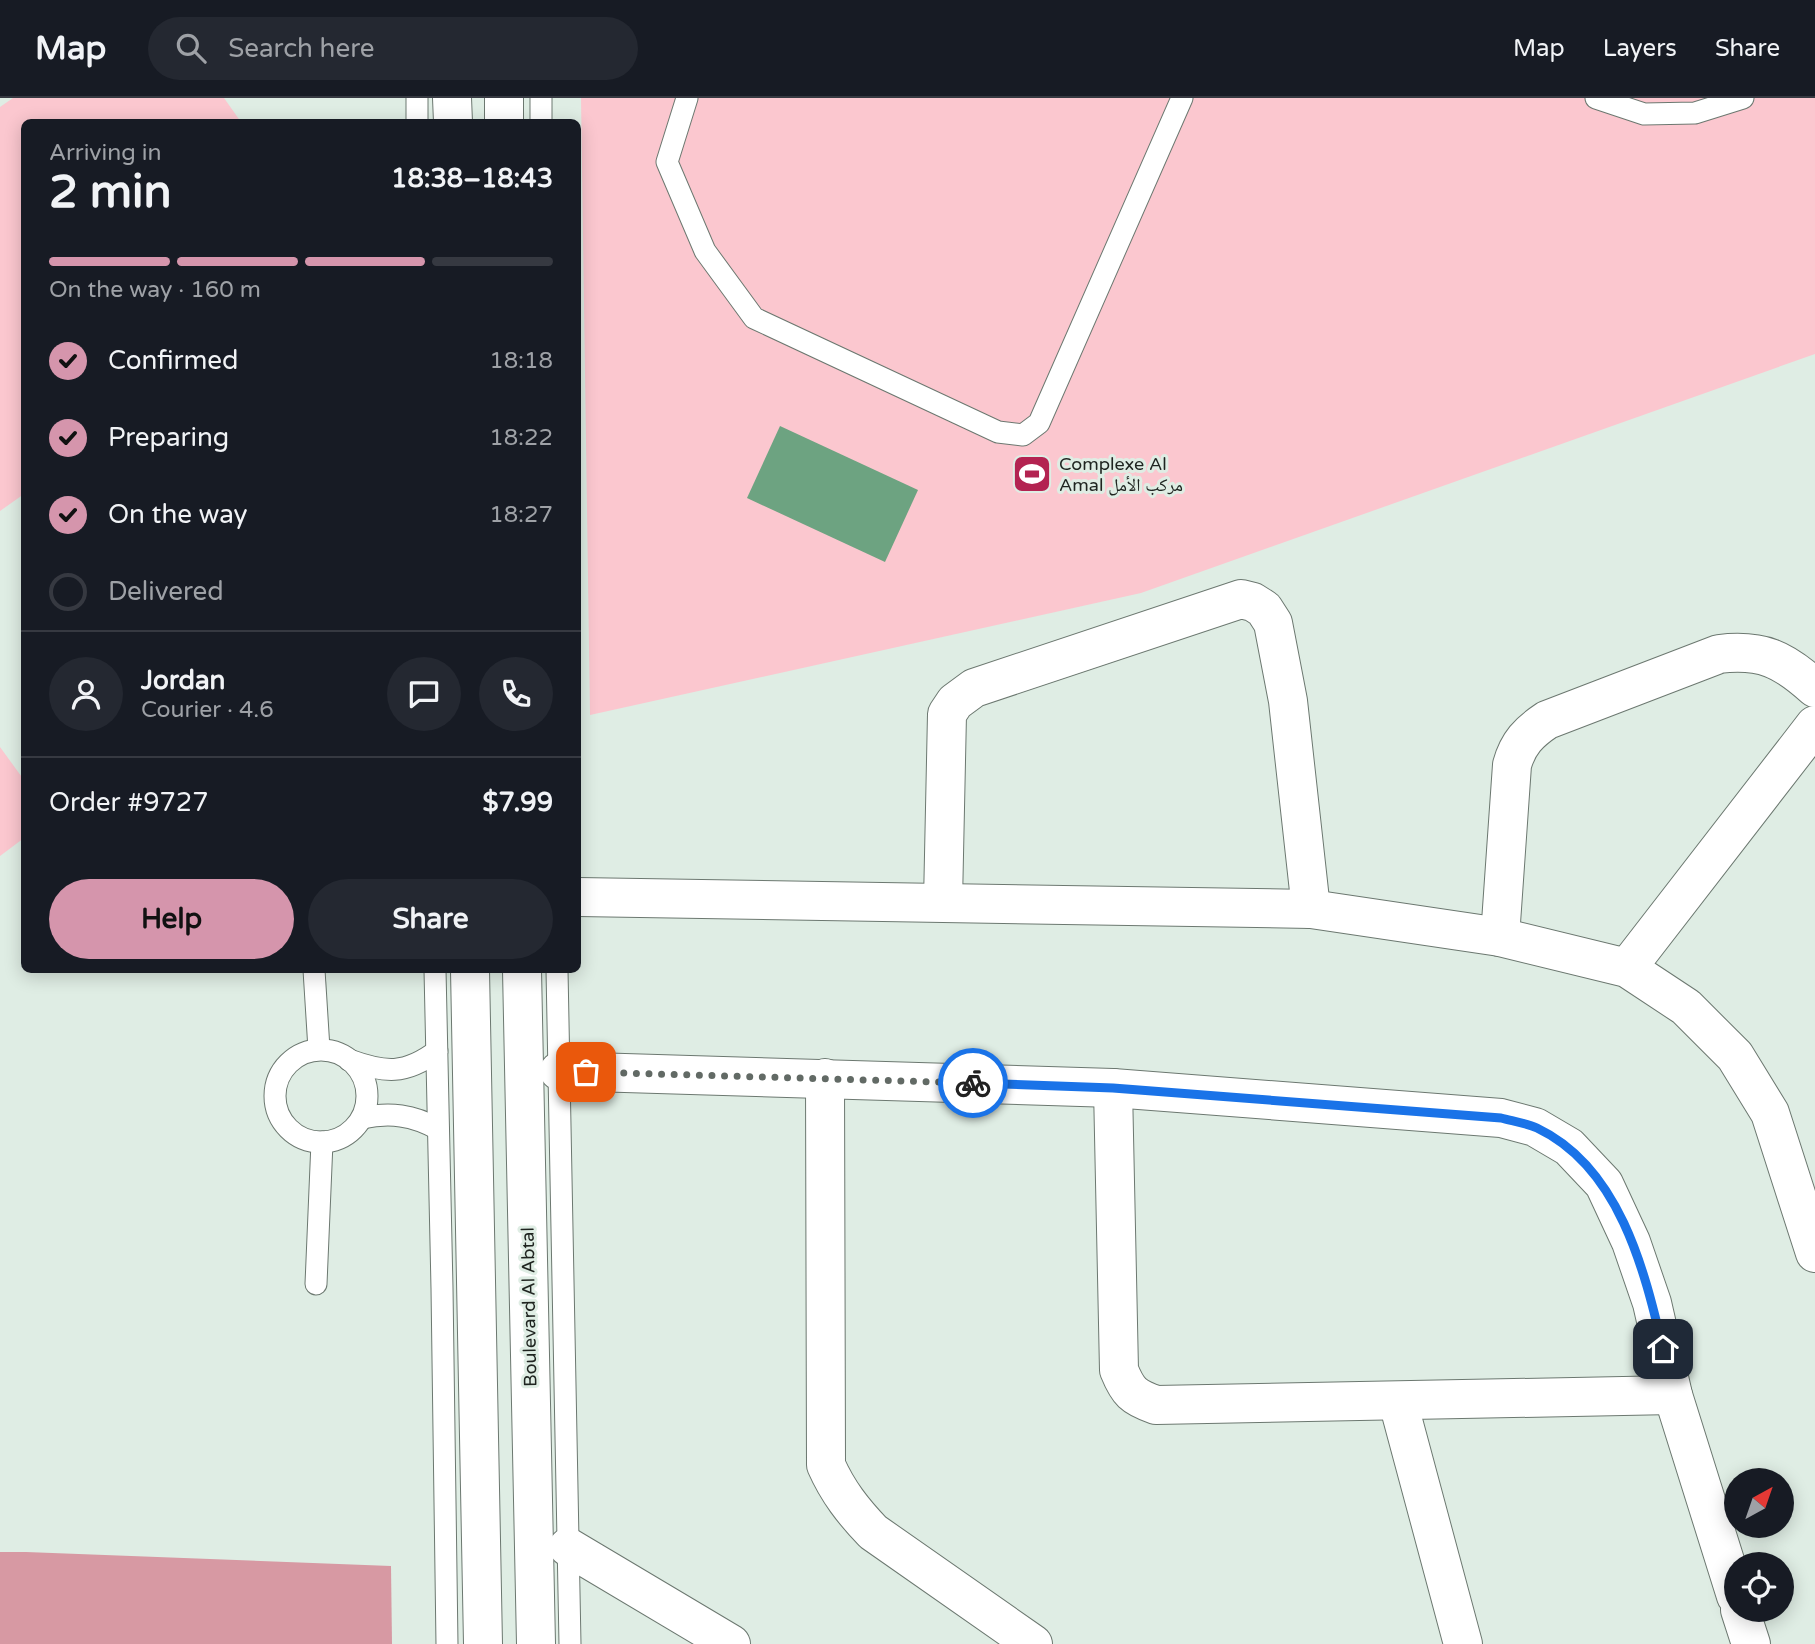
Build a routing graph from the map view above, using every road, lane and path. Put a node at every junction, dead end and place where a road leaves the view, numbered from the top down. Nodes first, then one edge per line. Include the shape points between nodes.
1 (417, 98) edge
2 (452, 98) edge
3 (504, 98) edge
4 (541, 98) edge
5 (687, 98) edge
6 (1182, 98) edge
7 (1596, 98) edge
8 (1744, 98) edge
9 (417, 119) edge
10 (453, 119) edge
11 (504, 119) edge
12 (541, 119) edge
13 (1815, 688) edge
14 (1815, 725) edge
15 (581, 897) edge
16 (943, 902) junction
17 (1311, 909) junction
18 (1500, 937) junction
19 (1628, 968) junction
20 (314, 973) edge
21 (435, 973) edge
22 (470, 973) edge
23 (522, 973) edge
24 (557, 973) edge
25 (319, 1049) junction
26 (437, 1051) junction
27 (349, 1060) junction
28 (559, 1071) junction
29 (825, 1078) junction
30 (1113, 1088) junction
31 (362, 1118) junction
32 (438, 1129) junction
33 (322, 1142) junction
34 (1815, 1253) edge
35 (316, 1284) dead end
36 (1673, 1395) junction
37 (1398, 1402) junction
38 (568, 1547) junction
39 (1724, 1558) edge
40 (1744, 1622) edge
41 (447, 1644) edge
42 (483, 1644) edge
43 (536, 1644) edge
44 (570, 1644) edge
45 (730, 1644) edge
46 (1033, 1644) edge
47 (1463, 1644) edge
48 (1751, 1644) edge

1 - 9 lane
2 - 10 street
3 - 11 street
4 - 12 lane
5 - 6 lane via 667,162 705,251 754,318 998,432 1023,435 1040,423
7 - 8 lane via 1644,114 1695,113
13 - 18 street via 1768,655 1719,654 1547,720 1528,733 1512,765
14 - 19 street
15 - 16 street
16 - 17 street
16 - 17 street via 947,714 955,702 974,688 1241,599 1264,609 1273,623 1287,701
17 - 18 street
18 - 19 street
19 - 34 street via 1686,1007 1735,1056 1770,1113
20 - 25 lane
21 - 26 lane
22 - 42 street
23 - 43 street, Boulevard Al Abtal
24 - 28 lane
25 - 27 lane
25 - 33 lane via 290,1061 280,1074 275,1105 292,1132
26 - 27 lane via 422,1062 386,1071
26 - 32 lane
27 - 31 lane via 366,1086
28 - 29 street
28 - 38 lane
29 - 30 street
29 - 46 street via 826,1465 837,1490 873,1532
30 - 36 street via 1501,1118 1535,1127 1569,1147 1604,1184 1652,1303
30 - 37 street via 1119,1370 1127,1388 1156,1405
31 - 32 lane via 393,1114
31 - 33 lane via 338,1139
32 - 41 lane
33 - 35 lane
36 - 37 street
36 - 39 street
37 - 47 street
38 - 44 lane
38 - 45 street
40 - 48 street

